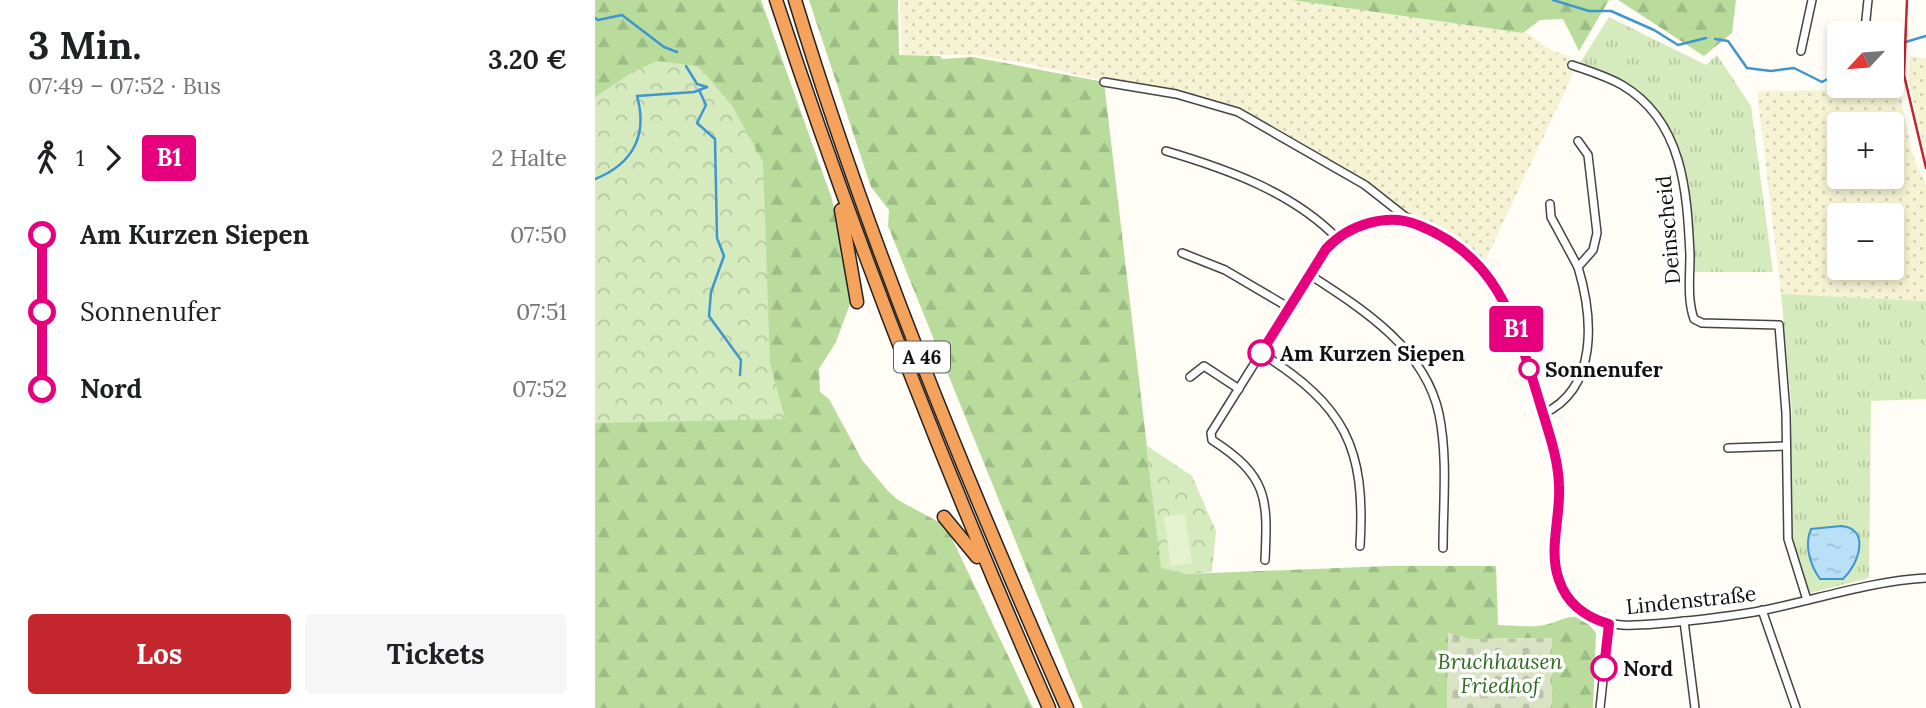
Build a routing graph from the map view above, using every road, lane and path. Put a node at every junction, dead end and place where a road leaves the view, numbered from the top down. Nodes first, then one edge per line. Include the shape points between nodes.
1 (776, 0) edge
2 (795, 0) edge
3 (1812, 0) edge
4 (1868, 0) edge
5 (1866, 21) edge
6 (1801, 51) dead end
7 (1572, 65) dead end
8 (1104, 82) dead end
9 (1578, 141) dead end
10 (1166, 151) dead end
11 (835, 176) junction
12 (1550, 204) dead end
13 (1413, 223) junction
14 (1337, 238) junction
15 (1182, 253) dead end
16 (1578, 267) junction
17 (1310, 275) junction
18 (857, 302) dead end
19 (1288, 307) junction
20 (1261, 353) junction
21 (1190, 377) dead end
22 (1237, 392) junction
23 (1543, 414) junction
24 (1786, 446) junction
25 (1728, 448) dead end
26 (944, 517) dead end
27 (1360, 546) dead end
28 (1443, 548) dead end
29 (1265, 560) dead end
30 (1926, 579) edge
31 (1807, 600) junction
32 (1762, 610) junction
33 (1684, 621) junction
34 (1609, 624) junction
35 (1014, 629) junction
36 (1049, 708) edge
37 (1067, 708) edge
38 (1600, 708) edge
39 (1695, 708) edge
40 (1796, 708) edge

1 - 11 highway, A 46
2 - 37 highway, A 46 via 869,218 950,431
3 - 6 street
4 - 5 street
7 - 24 street, Deinscheid via 1631,90 1665,127 1684,181 1694,319 1779,325
8 - 13 street via 1176,94 1238,112 1365,185
9 - 16 street via 1588,156 1597,233 1593,250
10 - 14 street via 1259,185 1310,212
11 - 18 highway
11 - 35 highway, A 46 via 963,510
12 - 16 street via 1551,217
13 - 14 street via 1374,222
13 - 23 street, Lindenstraße via 1444,238 1477,264 1504,298
14 - 17 street
15 - 19 street via 1232,274
16 - 23 street via 1588,328 1585,367 1566,399
17 - 19 street
17 - 28 street via 1384,328 1411,357 1432,391 1443,441
19 - 20 street
20 - 22 street
20 - 27 street via 1320,396 1347,436 1360,480
21 - 22 street via 1204,366
22 - 29 street via 1211,435 1245,464 1260,488 1267,510
23 - 34 street, Lindenstraße via 1559,483 1558,577 1577,609
24 - 25 street
24 - 31 street via 1788,539
26 - 35 highway via 975,551 1001,611
30 - 31 street, Lindenstraße
31 - 32 street, Lindenstraße
32 - 33 street, Lindenstraße
32 - 40 street
33 - 34 street, Lindenstraße
33 - 39 street
34 - 38 street
35 - 36 highway, A 46

